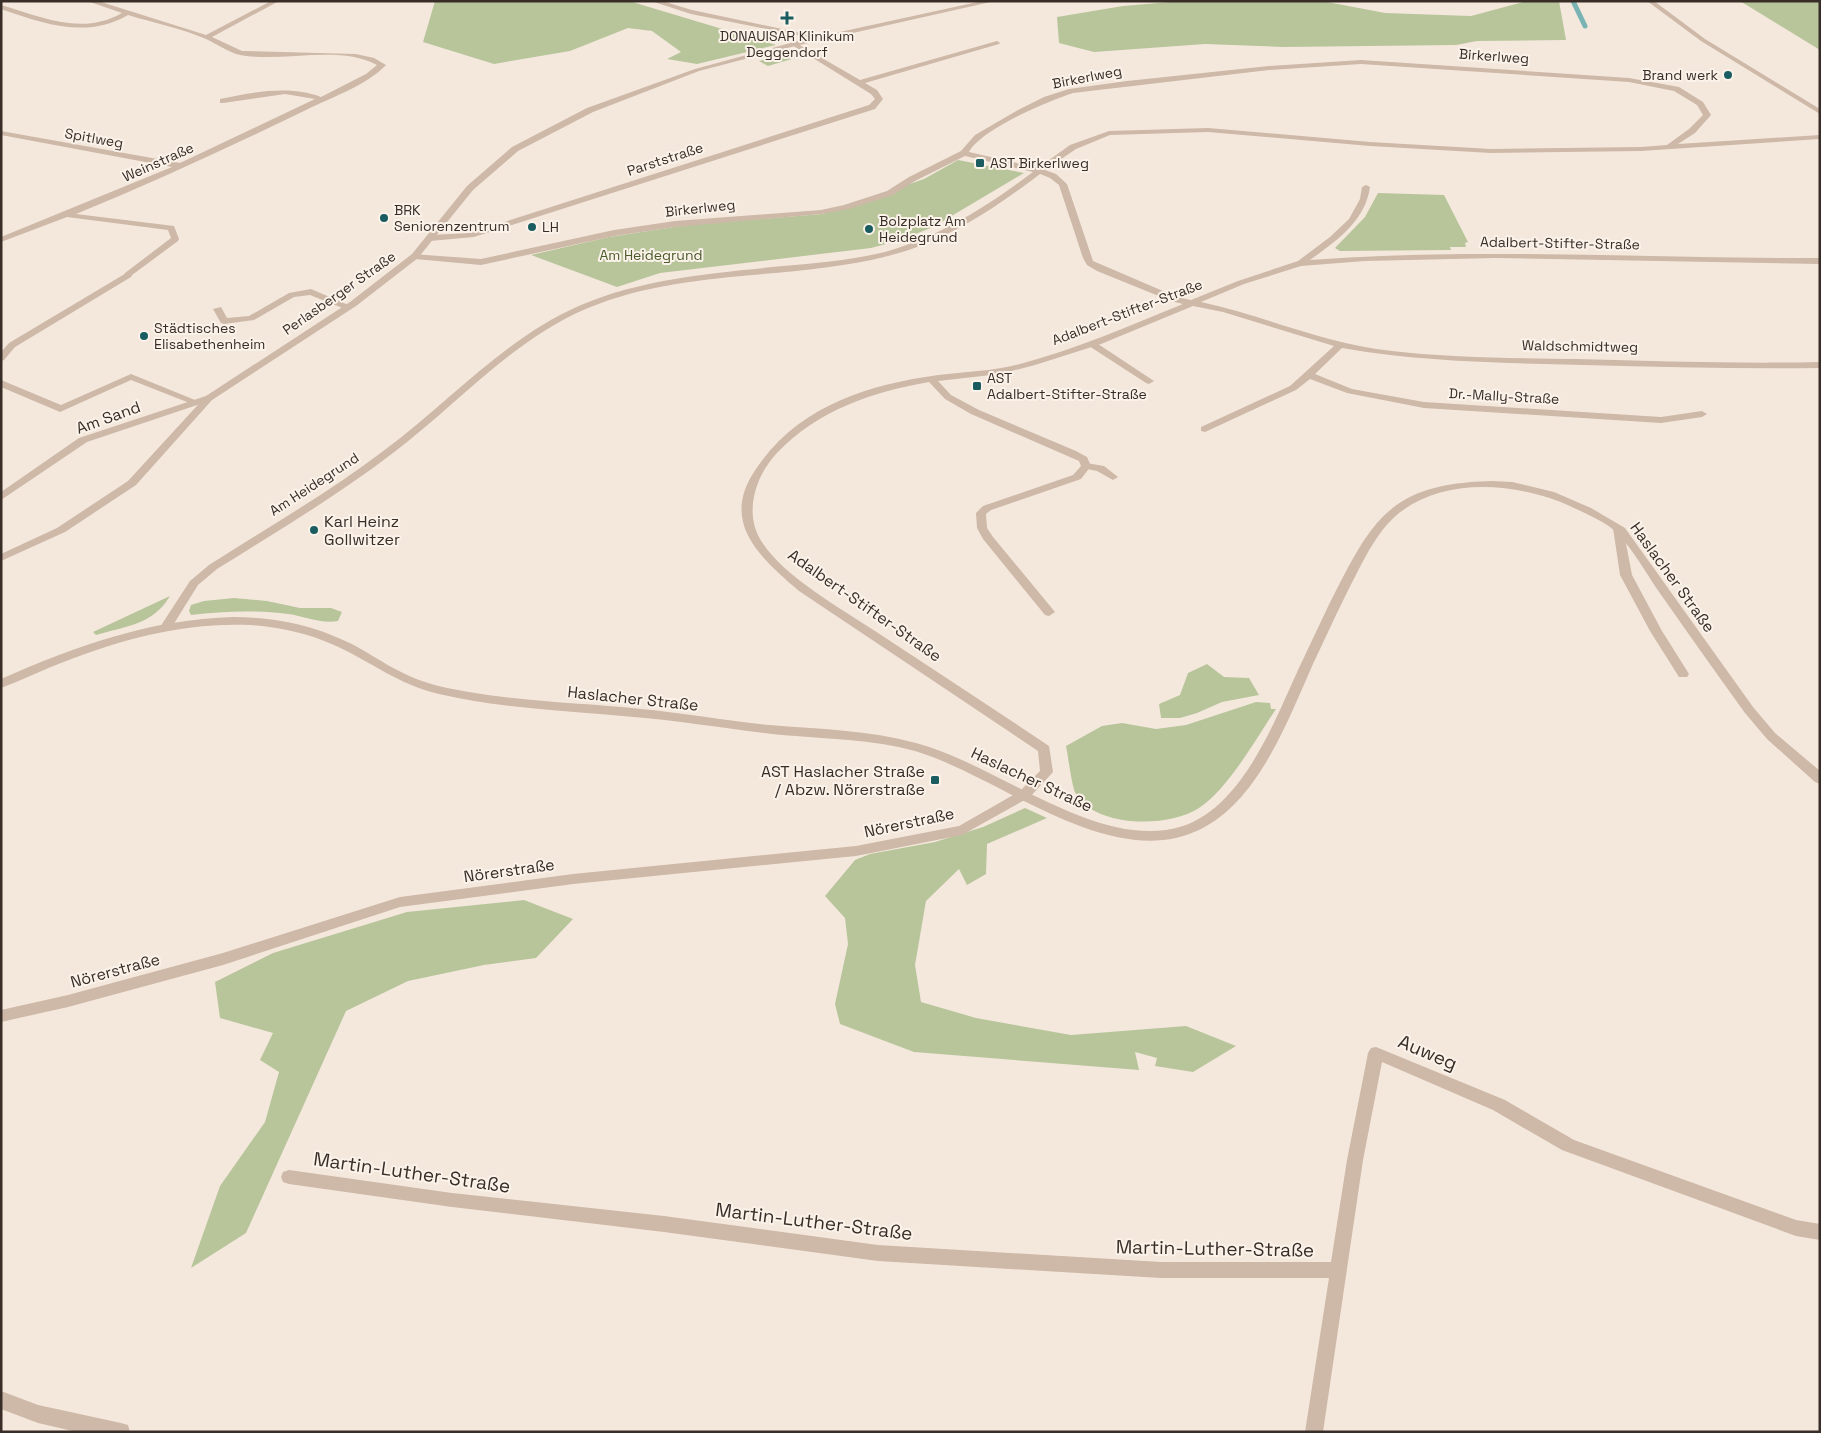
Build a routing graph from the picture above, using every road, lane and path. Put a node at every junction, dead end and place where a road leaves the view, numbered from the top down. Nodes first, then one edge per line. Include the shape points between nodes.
1 (90, 1) edge
2 (276, 1) edge
3 (654, 1) edge
4 (992, 1) edge
5 (1650, 1) edge
6 (1, 7) edge
7 (127, 13) junction
8 (207, 37) junction
9 (822, 38) junction
10 (997, 43) dead end
11 (794, 44) junction
12 (858, 83) junction
13 (322, 99) junction
14 (223, 101) dead end
15 (1820, 112) edge
16 (1, 134) edge
17 (1820, 137) edge
18 (1669, 147) junction
19 (964, 153) junction
20 (182, 166) junction
21 (1039, 171) junction
22 (1366, 187) dead end
23 (68, 215) junction
24 (430, 238) junction
25 (1, 240) edge
26 (415, 256) junction
27 (1820, 261) edge
28 (1300, 262) junction
29 (1193, 302) junction
30 (348, 307) junction
31 (218, 309) dead end
32 (1092, 344) junction
33 (1340, 345) junction
34 (1, 358) edge
35 (1820, 365) edge
36 (1309, 376) junction
37 (931, 379) junction
38 (1149, 381) dead end
39 (1, 383) edge
40 (209, 398) junction
41 (196, 402) junction
42 (1702, 414) dead end
43 (1205, 429) dead end
44 (1086, 466) junction
45 (1113, 477) dead end
46 (1, 497) edge
47 (1618, 528) junction
48 (1, 558) edge
49 (1049, 612) dead end
50 (166, 627) junction
51 (1683, 674) dead end
52 (1, 684) edge
53 (1820, 779) edge
54 (1025, 794) junction
55 (1, 1016) edge
56 (289, 1176) dead end
57 (1820, 1232) edge
58 (1337, 1270) junction
59 (1, 1400) edge
60 (121, 1432) edge
61 (1314, 1432) edge

1 - 7 street, Weinstraße
2 - 8 street
3 - 9 street via 691,12
4 - 9 street, Perlasberger Straße
5 - 15 street via 1703,40
6 - 7 street via 40,20 82,27 118,20
7 - 8 street, Weinstraße
8 - 13 street, Weinstraße via 240,53 340,55 376,60 382,65 368,76
9 - 11 street, Perlasberger Straße
10 - 12 street
11 - 12 street, Parststraße
11 - 24 street, Perlasberger Straße via 697,70 570,120 509,155 470,188
12 - 24 street, Parststraße via 874,92 879,99 872,107 471,235
13 - 14 street via 308,93 291,92
13 - 20 street, Weinstraße
16 - 20 street, Spitlweg
17 - 18 street
18 - 19 street, Birkerlweg via 1692,131 1707,115 1700,104 1676,89 1614,78 1361,62 1098,86 1047,99 1021,112 978,137
18 - 21 street via 1491,151 1208,130 1109,133 1073,147
19 - 21 street
19 - 26 street, Birkerlweg via 890,193 821,212 675,224 614,233 481,262
20 - 23 street, Weinstraße
21 - 29 street via 1060,180 1067,191 1090,263 1114,277 1174,299
21 - 50 street, Am Heidegrund via 1015,190 941,235 893,251 864,259 652,285 606,298 560,318 516,346 390,451 213,567 194,583
22 - 28 street, Adalbert-Stifter-Straße via 1366,195 1346,230
23 - 25 street, Weinstraße
23 - 34 street via 171,228 175,240 128,274 12,345
24 - 26 street, Perlasberger Straße
26 - 30 street, Perlasberger Straße
27 - 28 street, Adalbert-Stifter-Straße via 1480,256
28 - 29 street, Adalbert-Stifter-Straße
29 - 32 street, Adalbert-Stifter-Straße
29 - 33 street, Waldschmidtweg
30 - 31 street via 312,292 292,294 251,318 224,320
30 - 40 street, Perlasberger Straße
32 - 37 street, Adalbert-Stifter-Straße via 1009,369
32 - 38 street
33 - 35 street, Waldschmidtweg via 1391,354 1455,359
33 - 36 street
36 - 42 street, Dr.-Mally-Straße via 1350,391 1424,405 1661,420
36 - 43 street via 1267,402
37 - 44 street via 948,397 975,412 1072,452 1083,459
37 - 54 street, Adalbert-Stifter-Straße via 873,391 842,404 797,429 776,446 763,463 746,498 749,528 755,543 767,557 803,588 1044,748 1047,772
39 - 41 street via 60,409 131,377
40 - 41 street, Am Sand
40 - 48 street, Perlasberger Straße via 132,482 61,530
41 - 46 street, Am Sand via 83,440
44 - 45 street via 1100,468
44 - 49 street via 1077,477 987,508 981,513 982,528 989,539
47 - 51 street via 1626,575
47 - 53 street, Haslacher Straße via 1749,710 1772,736
47 - 54 street, Haslacher Straße via 1552,495 1505,485 1455,486 1413,499 1382,524 1361,554 1269,746 1250,780 1227,804 1189,830 1159,837 1115,833 1079,822
50 - 52 street, Haslacher Straße via 95,644
50 - 54 street, Haslacher Straße via 239,621 302,630 328,637 408,681 471,697 642,713 915,746 942,755
54 - 55 street, Nörerstraße via 962,830 869,849 572,879 400,902 223,959
56 - 58 street, Martin-Luther-Straße via 452,1200 878,1253 1160,1270
57 - 58 street, Auweg via 1796,1228 1568,1144 1500,1105 1376,1052 1354,1160
58 - 61 street, Auweg
59 - 60 street via 38,1414

